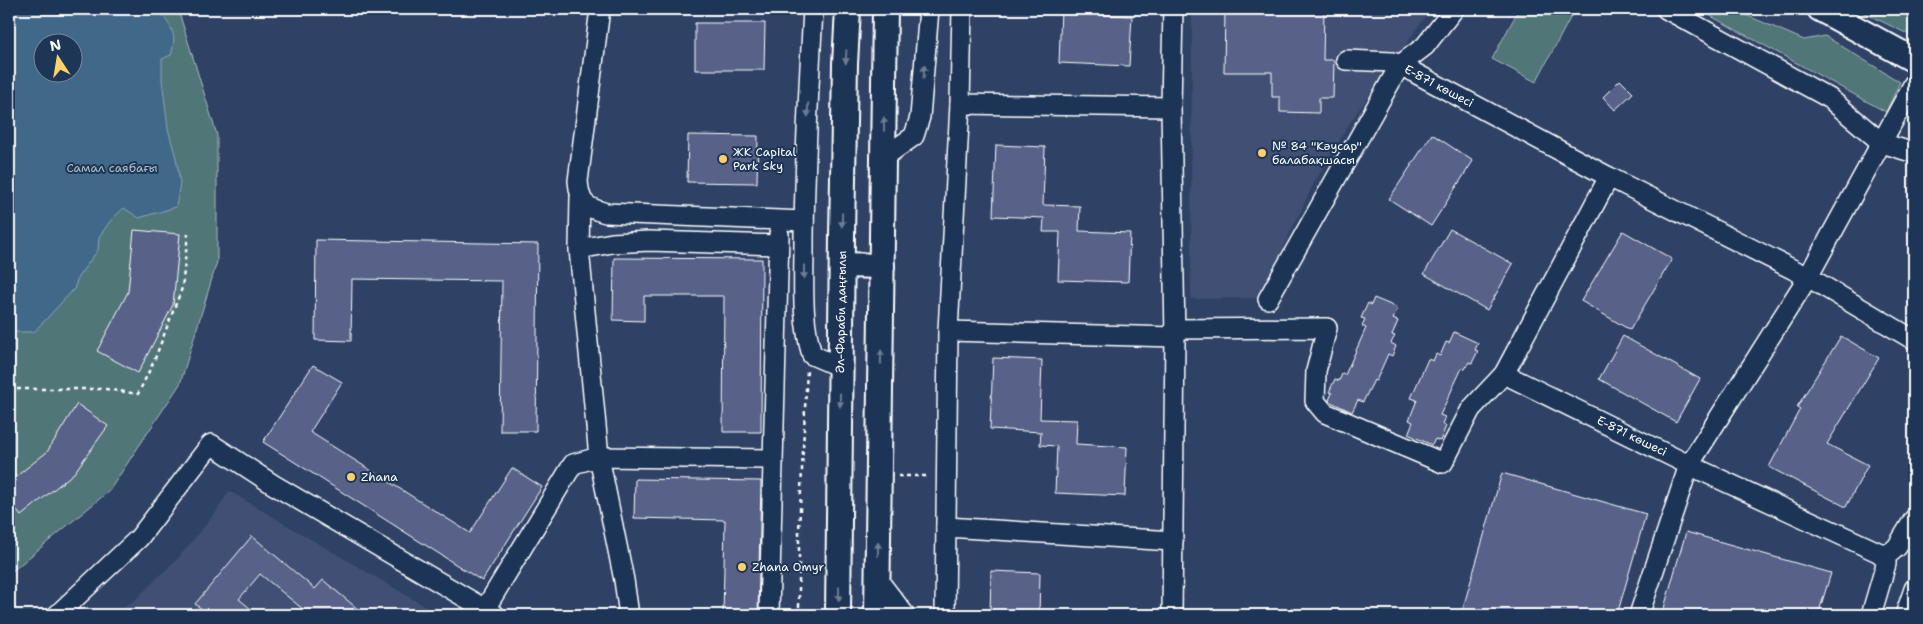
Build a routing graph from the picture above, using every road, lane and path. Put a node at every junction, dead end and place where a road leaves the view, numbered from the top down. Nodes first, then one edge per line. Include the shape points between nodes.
1 (600, 9) edge
2 (813, 9) edge
3 (848, 9) edge
4 (885, 9) edge
5 (929, 9) edge
6 (962, 9) edge
7 (1174, 9) edge
8 (1454, 9) edge
9 (1666, 9) edge
10 (1824, 10) edge
11 (1346, 60) dead end
12 (1914, 60) edge
13 (1400, 65) junction
14 (1914, 83) edge
15 (960, 104) junction
16 (1170, 108) junction
17 (1882, 144) junction
18 (1914, 153) edge
19 (884, 157) junction
20 (1609, 178) junction
21 (580, 197) junction
22 (796, 221) junction
23 (188, 234) dead end
24 (778, 245) junction
25 (579, 249) junction
26 (842, 265) junction
27 (882, 266) junction
28 (1808, 277) junction
29 (1268, 299) dead end
30 (948, 331) junction
31 (1175, 333) junction
32 (1914, 340) edge
33 (808, 344) junction
34 (840, 367) junction
35 (1504, 374) junction
36 (9, 389) edge
37 (599, 457) junction
38 (772, 460) junction
39 (1690, 465) junction
40 (1914, 519) edge
41 (946, 527) junction
42 (1173, 540) junction
43 (1880, 553) junction
44 (878, 580) junction
45 (1914, 589) edge
46 (490, 612) edge
47 (57, 615) edge
48 (629, 615) edge
49 (769, 615) edge
50 (799, 615) edge
51 (838, 615) edge
52 (877, 615) edge
53 (905, 615) edge
54 (944, 615) edge
55 (1172, 615) edge
56 (1639, 615) edge
57 (1871, 615) edge
58 (1905, 615) edge

1 - 21 street via 578,181
2 -> 22 street
3 -> 26 main road, Әл-Фараби даңғылы
19 -> 4 main road
19 -> 5 street via 914,136 920,117
6 - 15 street
7 - 16 street
8 - 13 street via 1425,46
9 - 17 street via 1829,98
10 - 12 main road
11 - 13 street
13 - 20 street, Е-871 көшесі
13 - 29 street, Е-871 көшесі
14 - 17 street
15 - 16 street
15 - 30 street
16 - 31 street
17 - 18 street
17 - 28 street
19 - 27 main road
20 - 28 street, Е-871 көшесі
20 - 35 street
21 - 22 street via 589,208 606,213
21 - 25 street
22 - 24 street via 779,232
22 -> 33 street
23 - 36 path via 182,288 138,394 106,388
24 - 25 street via 650,241
24 - 38 street
25 - 37 street
26 - 27 main road
26 - 34 main road, Әл-Фараби даңғылы
44 -> 27 main road
28 - 32 street, Е-871 көшесі
28 - 39 street
30 - 31 street
30 - 41 street
31 - 35 street via 1327,328 1316,371 1315,401 1325,413 1443,463 1471,409
31 - 42 street
33 - 34 street via 812,355
33 - 50 path via 799,530
34 -> 51 main road, Әл-Фараби даңғылы
35 - 39 street, Е-871 көшесі
37 - 38 street
37 - 46 street via 573,464
37 - 48 street
38 - 49 street
39 - 43 street, Е-871 көшесі
39 - 56 street
40 - 43 street via 1897,547 1890,553
41 - 42 street
41 - 54 street
42 - 55 street
43 - 57 street via 1886,564
44 - 52 main road
44 - 53 street
45 - 58 street
46 - 47 street via 274,485 211,444 139,538

